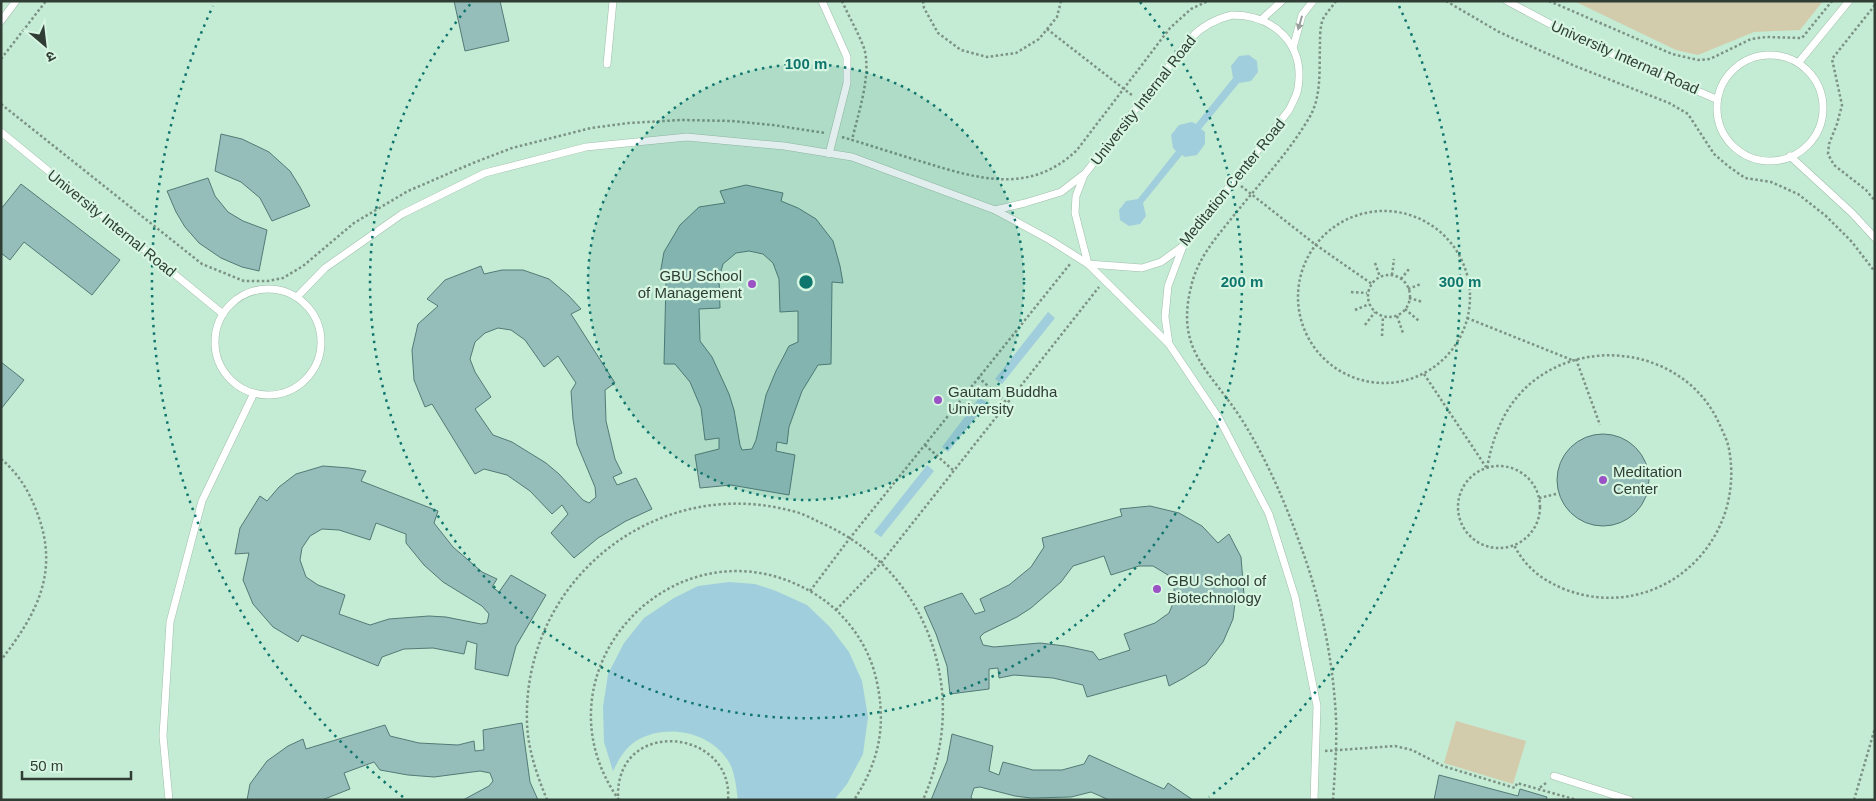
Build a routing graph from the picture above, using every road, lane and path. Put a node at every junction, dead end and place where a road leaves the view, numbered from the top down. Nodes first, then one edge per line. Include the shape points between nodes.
1 (16, 1) edge
2 (46, 1) edge
3 (613, 1) edge
4 (822, 1) edge
5 (923, 1) edge
6 (1061, 1) edge
7 (1208, 1) edge
8 (1282, 1) edge
9 (1313, 1) edge
10 (1336, 1) edge
11 (1446, 1) edge
12 (1507, 1) edge
13 (1549, 1) edge
14 (1832, 1) edge
15 (1849, 1) edge
16 (1875, 5) edge
17 (1262, 19) junction
18 (1, 21) edge
19 (1047, 29) junction
20 (1277, 29) joint
21 (1293, 48) junction
22 (1, 59) edge
23 (1799, 62) junction
24 (607, 64) dead end
25 (1123, 88) junction
26 (1716, 98) junction
27 (1141, 102) junction
28 (1, 104) edge
29 (1, 132) edge
30 (834, 135) junction
31 (829, 154) junction
32 (1790, 156) junction
33 (1084, 175) junction
34 (1234, 180) junction
35 (1251, 194) junction
36 (1875, 201) edge
37 (995, 210) junction
38 (1875, 238) edge
39 (1316, 244) junction
40 (1183, 246) junction
41 (1076, 256) junction
42 (1394, 259) dead end
43 (1375, 263) dead end
44 (1088, 264) junction
45 (1409, 269) dead end
46 (1875, 272) edge
47 (1392, 276) junction
48 (1380, 277) junction
49 (1104, 280) junction
50 (1401, 280) junction
51 (1372, 284) junction
52 (1421, 284) dead end
53 (1408, 290) junction
54 (1351, 292) dead end
55 (1368, 293) junction
56 (297, 297) junction
57 (1409, 298) junction
58 (1423, 302) dead end
59 (1369, 304) junction
60 (1405, 309) junction
61 (1355, 310) dead end
62 (1375, 312) junction
63 (223, 314) junction
64 (1383, 316) junction
65 (1396, 316) junction
66 (1467, 318) junction
67 (1419, 320) dead end
68 (1364, 325) dead end
69 (1403, 333) dead end
70 (1382, 336) dead end
71 (1169, 344) junction
72 (1576, 359) junction
73 (1572, 360) junction
74 (1423, 374) junction
75 (978, 378) junction
76 (254, 393) junction
77 (1008, 403) junction
78 (1600, 425) dead end
79 (924, 445) junction
80 (1, 459) edge
81 (1487, 468) junction
82 (954, 471) junction
83 (1556, 494) dead end
84 (1539, 498) junction
85 (850, 538) junction
86 (1514, 545) junction
87 (881, 563) junction
88 (810, 591) junction
89 (836, 610) junction
90 (1, 660) edge
91 (1875, 728) edge
92 (1336, 750) junction
93 (1316, 752) junction
94 (1554, 776) joint
95 (1538, 788) junction
96 (618, 799) edge
97 (169, 800) edge
98 (547, 800) edge
99 (728, 800) edge
100 (854, 800) edge
101 (923, 800) edge
102 (1314, 800) edge
103 (1333, 800) edge
104 (1577, 800) edge
105 (1630, 800) edge
106 (1854, 800) edge

1 - 18 lane
2 - 22 path
3 - 24 lane
4 - 30 lane via 847,57 847,83
5 - 19 path via 938,33 961,50 987,57 1016,53 1039,39
6 - 19 path via 1056,17
7 - 25 path via 1191,9 1170,28
8 - 17 lane
9 -> 21 lane via 1302,15
10 - 35 path via 1322,20 1315,108 1302,131
11 - 46 path via 1499,32 1669,103 1688,114 1714,154 1728,166 1745,178 1771,182 1798,194 1833,222
12 - 26 lane, University Internal Road via 1584,42
13 - 14 path via 1672,54 1698,60 1710,58 1751,39 1802,38
15 - 23 lane
16 - 36 path via 1832,60 1842,105 1828,154 1834,165
17 - 20 lane, University Internal Road
17 - 27 lane, University Internal Road via 1232,15 1218,18 1200,29
19 - 25 path
20 - 21 lane, Meditation Center Road
21 - 34 lane, Meditation Center Road via 1299,70 1298,90 1289,110
23 - 26 lane via 1784,56 1758,55 1736,66 1724,79
23 - 32 lane via 1812,74 1823,96 1823,119 1815,136 1801,152
25 - 27 path
25 - 30 path via 1066,162 1017,179 971,176
26 - 32 lane via 1717,120 1728,142 1741,154 1763,161
27 - 33 lane, University Internal Road
28 - 30 path via 202,264 244,281 283,278 303,266 354,223 408,191 512,148 582,130 681,120 773,125
29 - 63 lane, University Internal Road
30 - 31 lane
31 - 37 lane via 852,157
31 - 56 lane via 784,146 688,137 586,147 490,172 402,214 325,268
32 - 38 lane
33 - 37 lane, University Internal Road via 1061,192
33 - 44 lane, University Internal Road via 1076,196 1075,213
34 - 35 path
34 - 40 lane, Meditation Center Road
35 - 39 path
35 - 92 path via 1197,265 1186,316 1188,337 1197,358 1242,420 1265,462 1300,544 1315,589 1329,651 1336,704
37 - 41 lane
39 - 51 path
39 - 66 path via 1346,219 1383,210 1415,216 1445,235 1462,258 1471,296
39 - 74 path via 1304,263 1297,298 1305,335 1323,360 1355,380 1385,384
40 - 44 lane, Meditation Center Road via 1162,262 1142,268
40 - 71 lane via 1168,286 1165,317
41 - 44 lane
41 - 75 path
42 - 47 path
43 - 48 path
44 - 49 lane
45 - 50 path
47 - 48 path
47 - 50 path
48 - 51 path
49 - 71 lane
49 - 77 path
50 - 53 path
51 - 55 path
52 - 53 path
53 - 57 path
54 - 55 path
55 - 59 path
56 - 63 lane via 283,290 257,290 235,300
56 - 76 lane via 311,309 321,331 321,353 314,371 300,386 280,395
57 - 58 path
57 - 60 path
59 - 61 path
59 - 62 path
60 - 65 path
60 - 67 path
62 - 64 path
62 - 68 path
63 - 76 lane via 215,333 216,354 226,376 239,388
64 - 65 path
64 - 70 path
65 - 69 path
66 - 73 path
66 - 74 path via 1464,330 1446,358
71 - 93 lane via 1220,420 1269,514 1295,597 1317,706
72 - 73 path
72 - 78 path
72 - 86 path via 1617,354 1639,358 1665,367 1699,393 1726,438 1732,480 1728,508 1708,548 1691,567 1670,582 1624,597 1591,596 1552,584 1532,570
73 - 81 path via 1531,383 1514,401 1501,420
74 - 81 path
75 - 77 path
75 - 79 path
76 - 97 lane via 202,500 170,622 163,736
77 - 82 path
79 - 82 path
79 - 85 path
80 - 90 path via 27,490 42,523 47,553 44,585 34,610 20,636
81 - 84 path via 1503,466 1519,471 1531,481
81 - 86 path via 1473,475 1462,488 1458,503 1460,519 1467,534 1479,544 1495,548
82 - 87 path
83 - 84 path
84 - 86 path via 1540,512 1535,527 1525,539
85 - 87 path
85 - 88 path
85 - 98 path via 793,511 757,504 721,504 680,511 647,523 606,549 582,571 554,610 538,646 531,675 527,724 534,768
87 - 89 path
87 - 101 path via 897,578 920,612 936,655 943,690 943,734 933,776
88 - 89 path
88 - 96 path via 775,575 719,571 688,579 659,593 622,626 597,674 592,707 592,734 600,764
89 - 100 path via 861,640 871,660 881,697 881,725 875,758
91 - 106 path
92 - 93 path
92 - 95 path via 1395,746 1412,750 1443,766 1515,788 1517,782
92 - 103 path
93 - 102 lane
94 - 95 path
94 - 105 lane
95 - 104 path
96 - 99 path via 618,783 624,766 639,750 655,743 678,741 696,745 710,755 723,772 729,791

